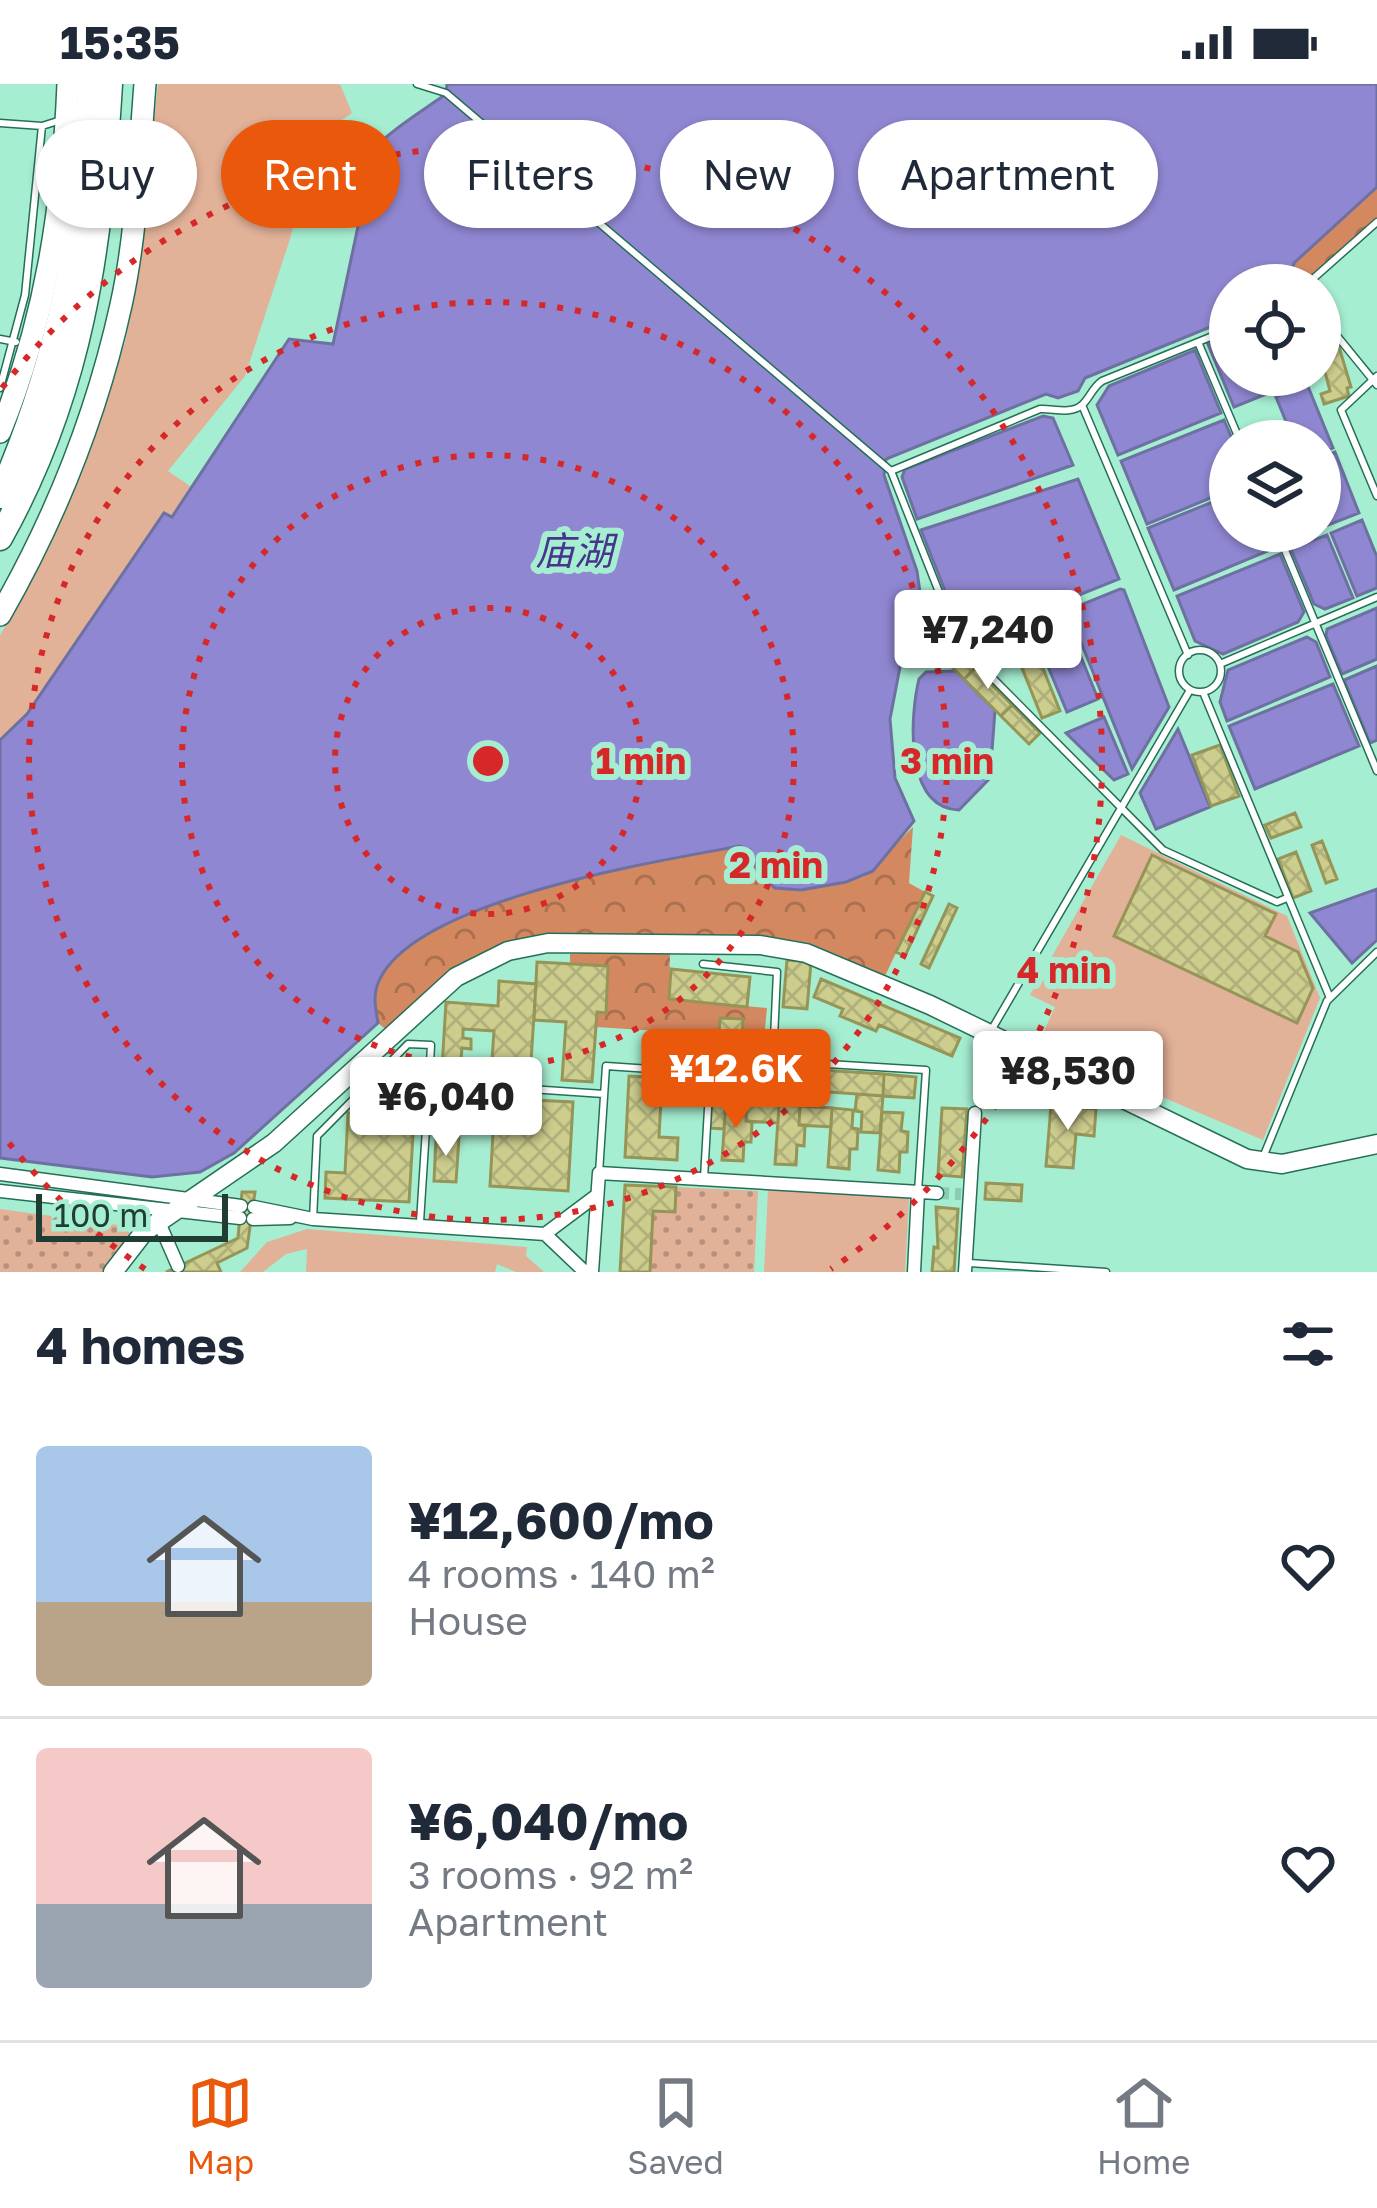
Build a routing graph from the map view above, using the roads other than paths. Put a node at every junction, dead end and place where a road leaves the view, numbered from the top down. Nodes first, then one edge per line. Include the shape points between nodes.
1 (68, 84) edge
2 (90, 84) edge
3 (110, 84) edge
4 (145, 84) edge
5 (417, 84) edge
6 (78, 119) junction
7 (73, 120) edge
8 (0, 123) edge
9 (36, 126) edge
10 (36, 192) edge
11 (1377, 222) edge
12 (1330, 264) edge
13 (1209, 338) edge
14 (0, 339) edge
15 (1341, 339) edge
16 (1198, 342) junction
17 (33, 348) junction
18 (1376, 380) edge
19 (0, 388) edge
20 (1082, 405) junction
21 (1231, 420) edge
22 (0, 432) edge
23 (891, 471) junction
24 (0, 496) edge
25 (1377, 496) edge
26 (0, 538) edge
27 (1286, 552) edge
28 (1377, 597) edge
29 (0, 615) edge
30 (1316, 623) junction
31 (1188, 655) junction
32 (1220, 664) junction
33 (1190, 690) junction
34 (1203, 692) junction
35 (1377, 771) edge
36 (1122, 807) junction
37 (1287, 898) junction
38 (1377, 952) edge
39 (704, 964) dead end
40 (1330, 998) junction
41 (989, 1034) junction
42 (772, 1060) junction
43 (710, 1073) junction
44 (429, 1082) junction
45 (604, 1094) junction
46 (975, 1113) dead end
47 (1377, 1144) edge
48 (1261, 1163) junction
49 (598, 1173) junction
50 (0, 1174) edge
51 (704, 1179) junction
52 (0, 1191) edge
53 (918, 1192) junction
54 (937, 1193) tunnel mouth
55 (597, 1195) junction
56 (188, 1201) junction
57 (159, 1210) junction
58 (247, 1213) junction
59 (308, 1218) junction
60 (419, 1226) junction
61 (545, 1234) junction
62 (178, 1266) dead end
63 (965, 1268) edge
64 (113, 1272) edge
65 (589, 1272) edge
66 (914, 1272) edge
67 (1106, 1272) edge

1 - 6 main road
2 - 6 highway
3 - 26 highway via 98,242 75,355 34,472
4 - 29 main road via 133,229 104,374 48,522
5 - 23 lane via 446,93
6 - 7 lane
6 - 17 highway via 78,236
8 - 9 lane
10 - 17 lane
11 - 12 lane
13 - 16 lane
14 - 17 lane
15 - 18 lane
16 - 20 lane via 1102,381
16 - 21 lane
17 - 19 lane
17 - 22 main road
17 - 24 highway
18 - 25 lane via 1341,410
20 - 23 lane via 1040,410
20 - 31 lane
23 - 36 lane via 960,645
27 - 30 lane
28 - 30 lane
30 - 32 lane
30 - 35 lane
31 - 32 lane via 1206,651
31 - 33 lane via 1179,673
32 - 34 lane via 1218,682
33 - 34 lane
33 - 36 lane
34 - 37 lane
36 - 37 lane via 1163,850 1277,902
36 - 41 lane
37 - 40 lane
38 - 40 lane
39 - 42 lane via 777,972
40 - 48 lane
41 - 48 street
41 - 56 street via 792,949 521,946 456,977 274,1143
42 - 43 lane via 711,1057
42 - 53 lane via 926,1070
43 - 45 lane via 606,1066
43 - 51 lane
44 - 45 lane
44 - 59 lane via 431,1045 408,1044 317,1136
44 - 60 lane
45 - 49 lane
46 - 63 street
47 - 48 street
49 - 51 street
49 - 55 street
50 - 57 street
51 - 53 street
52 - 57 street
53 - 54 street
53 - 66 street
55 - 61 street
55 - 65 street
56 - 57 street
56 - 58 street
57 - 58 street
57 - 62 street
57 - 64 street
58 - 59 street
59 - 60 street
60 - 61 street
61 - 65 street
63 - 67 lane

